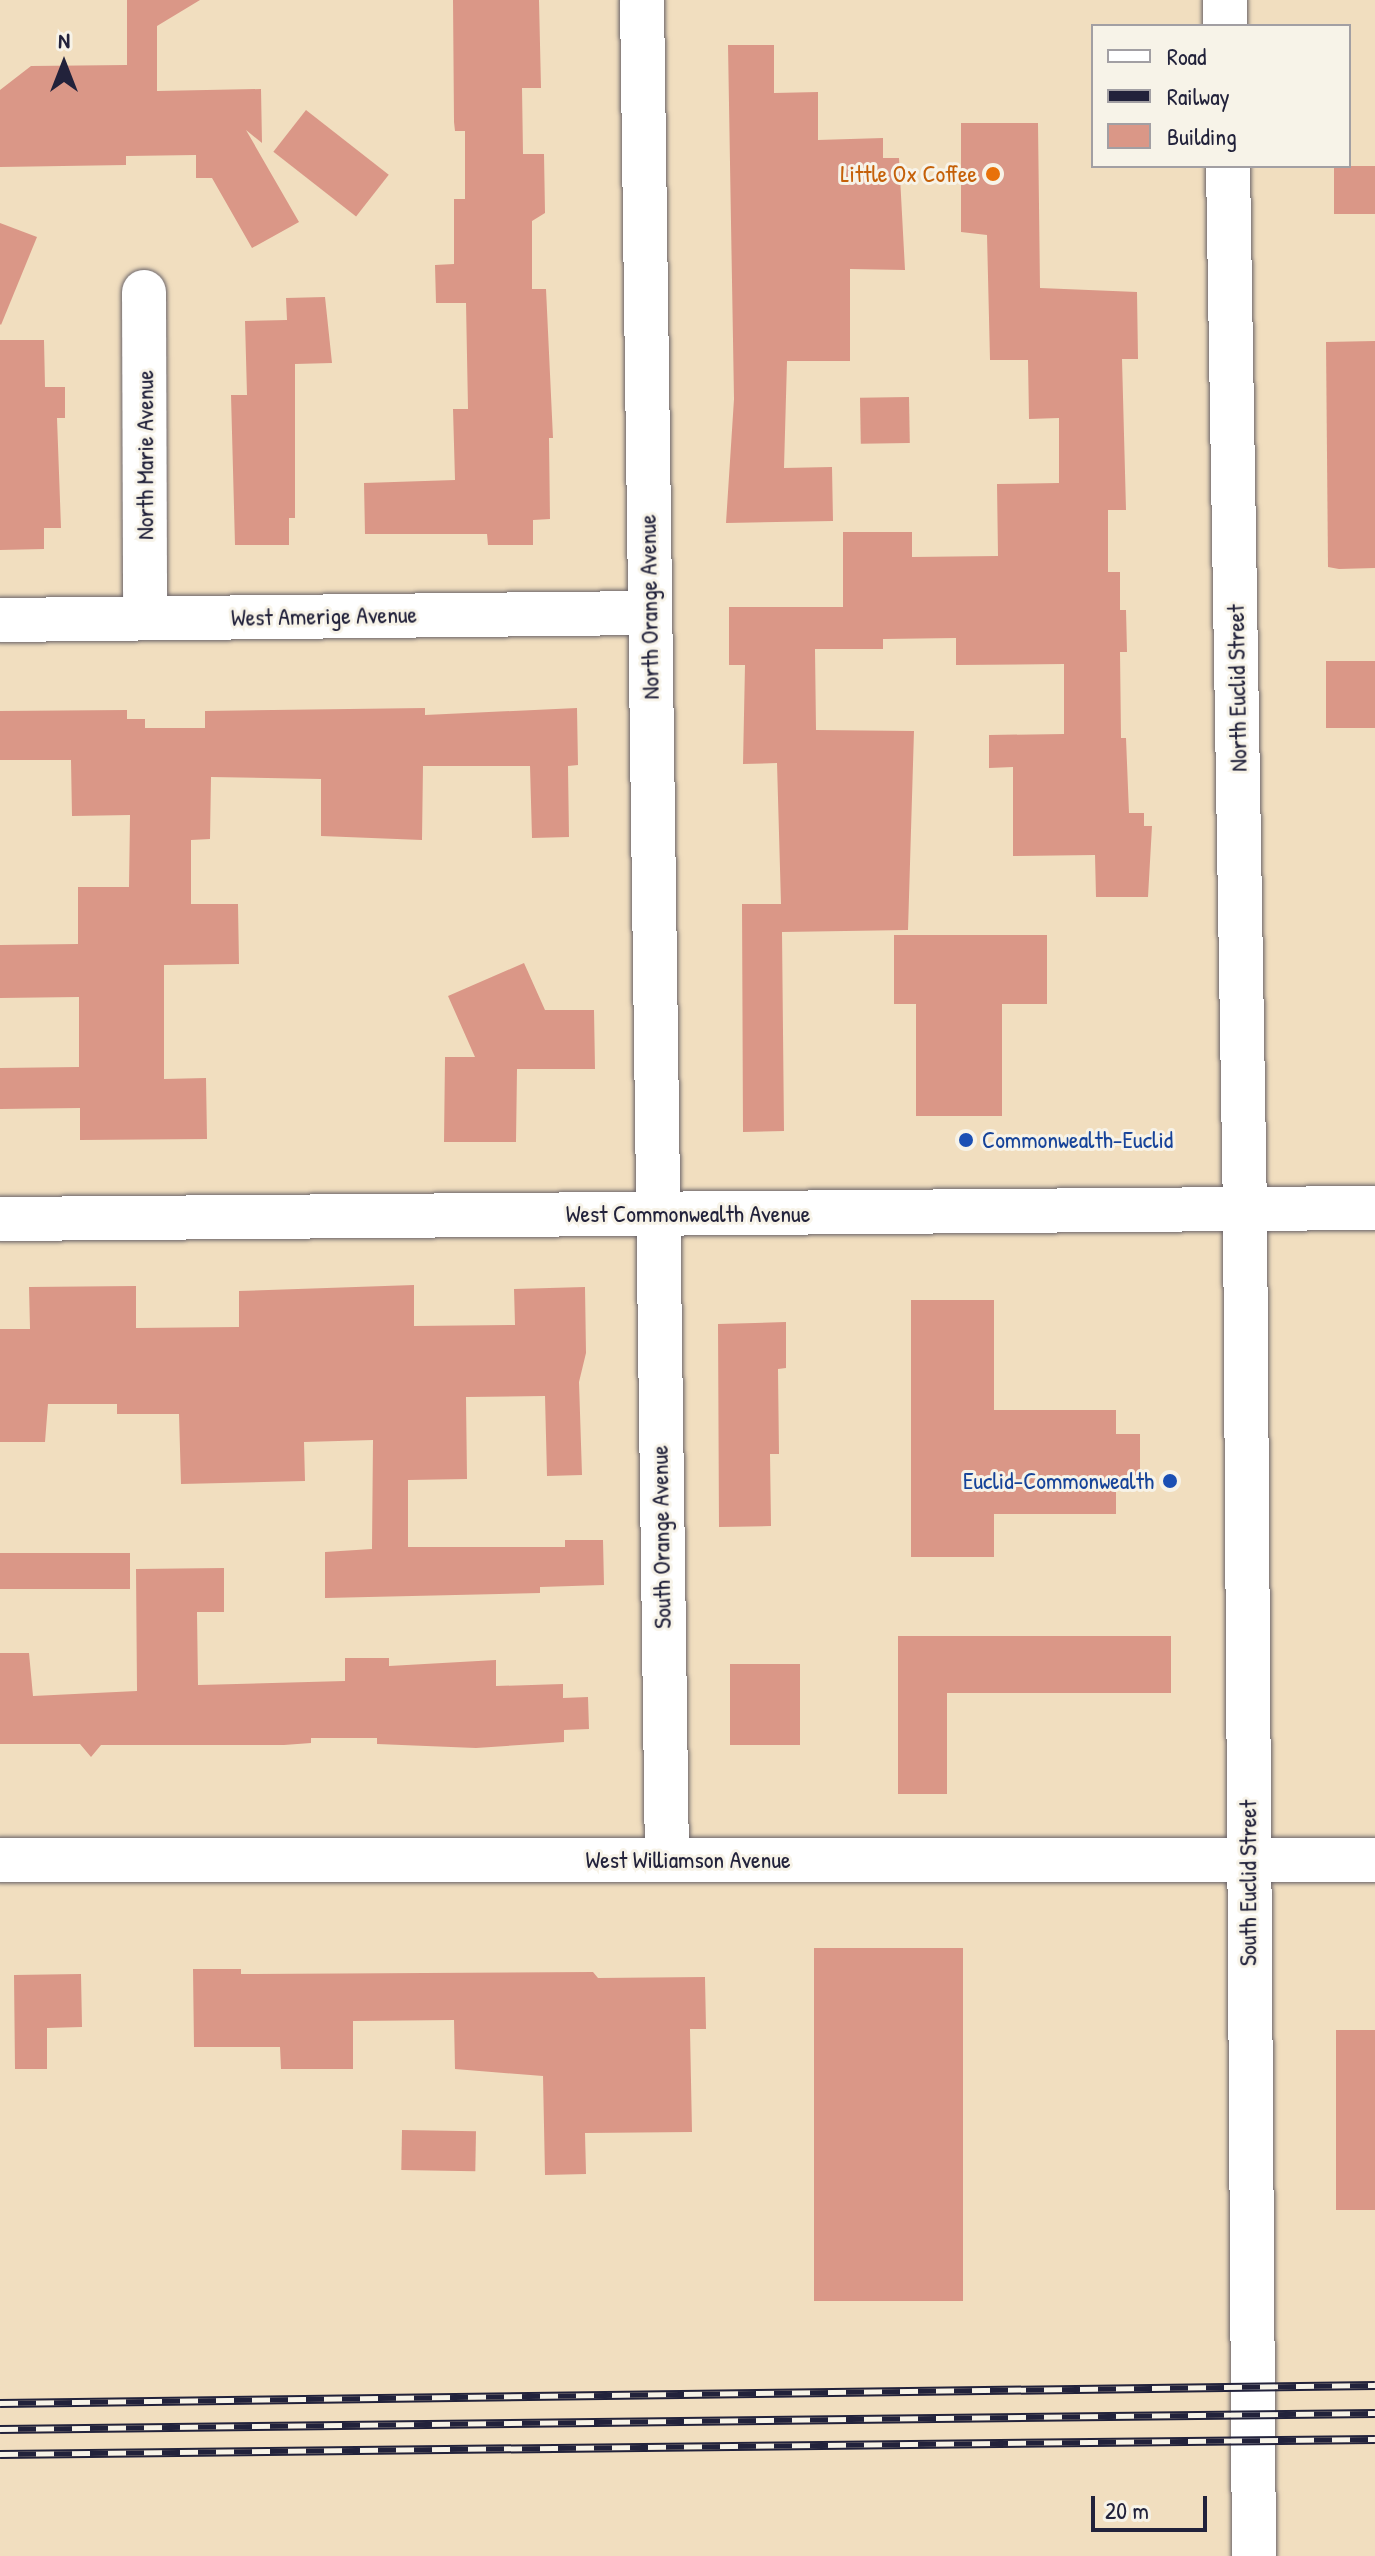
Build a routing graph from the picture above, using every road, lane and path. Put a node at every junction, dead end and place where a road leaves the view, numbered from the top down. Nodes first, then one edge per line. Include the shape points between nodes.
1 (642, 0) edge
2 (1225, 0) edge
3 (1225, 24) edge
4 (1228, 168) edge
5 (144, 292) dead end
6 (649, 613) junction
7 (145, 618) junction
8 (0, 620) edge
9 (1375, 1208) edge
10 (1245, 1209) junction
11 (655, 1214) junction
12 (0, 1219) edge
13 (0, 1860) edge
14 (667, 1860) junction
15 (1248, 1860) junction
16 (1375, 1860) edge
17 (1254, 2556) edge

1 - 6 street, North Orange Avenue
2 - 3 street
4 - 10 street, North Euclid Street
5 - 7 street, North Marie Avenue
6 - 7 street, West Amerige Avenue
6 - 11 street, North Orange Avenue
7 - 8 street, West Amerige Avenue
9 - 10 street, West Commonwealth Avenue
10 - 11 street, West Commonwealth Avenue
10 - 15 street, South Euclid Street
11 - 12 street, West Commonwealth Avenue
11 - 14 street, South Orange Avenue
13 - 14 street, West Williamson Avenue
14 - 15 street, West Williamson Avenue
15 - 16 street, West Williamson Avenue
15 - 17 street, South Euclid Street

